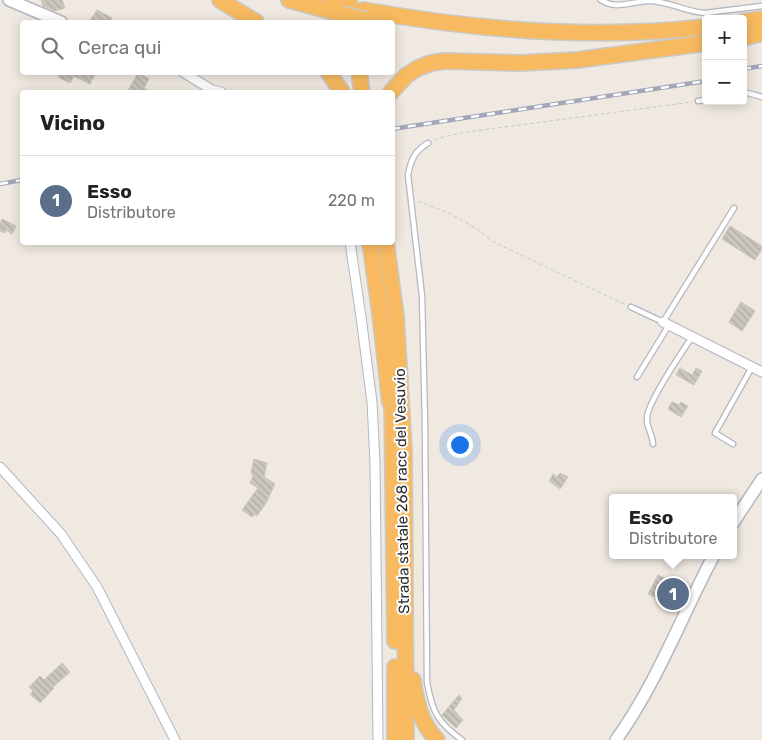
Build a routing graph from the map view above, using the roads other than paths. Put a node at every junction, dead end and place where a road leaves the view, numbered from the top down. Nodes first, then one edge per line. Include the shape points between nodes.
1 (8, 0) edge
2 (220, 0) edge
3 (289, 0) edge
4 (601, 0) edge
5 (762, 6) edge
6 (349, 10) edge
7 (762, 19) edge
8 (55, 20) edge
9 (253, 20) edge
10 (747, 21) edge
11 (395, 25) edge
12 (702, 27) edge
13 (762, 31) edge
14 (747, 32) edge
15 (702, 37) edge
16 (747, 37) edge
17 (702, 44) edge
18 (188, 75) edge
19 (330, 75) edge
20 (359, 75) edge
21 (212, 90) edge
22 (341, 90) edge
23 (362, 90) edge
24 (393, 90) edge
25 (747, 94) edge
26 (762, 97) edge
27 (702, 100) edge
28 (698, 101) road end
29 (428, 143) road end
30 (734, 208) dead end
31 (350, 245) edge
32 (370, 245) edge
33 (379, 245) edge
34 (386, 245) edge
35 (391, 245) edge
36 (631, 307) road end
37 (396, 317) junction
38 (666, 323) junction
39 (692, 337) junction
40 (752, 367) junction
41 (762, 372) edge
42 (637, 377) dead end
43 (392, 415) junction
44 (653, 444) dead end
45 (733, 444) dead end
46 (0, 467) edge
47 (762, 479) edge
48 (737, 517) edge
49 (712, 559) edge
50 (405, 583) junction
51 (175, 740) edge
52 (378, 740) edge
53 (395, 740) edge
54 (406, 740) edge
55 (437, 740) edge
56 (462, 740) edge
57 (616, 740) edge

1 - 8 street
2 - 9 highway
3 - 6 highway
4 - 5 lane via 617,6 648,1 671,4 696,13
6 - 12 highway via 460,25 550,30 639,32
7 - 10 highway
11 - 15 highway via 469,35 550,40 639,42
13 - 14 highway
13 - 16 highway
17 - 24 highway via 577,60 431,63 407,74
18 - 21 street
19 - 22 highway
20 - 23 highway
25 - 26 lane
27 - 28 lane
29 - 56 lane via 410,160 408,175 422,306 427,682 437,717
30 - 38 lane
31 - 52 street via 372,402
32 - 43 highway
33 - 43 highway, Strada statale 268 racc del Vesuvio
34 - 37 highway, Strada statale 268 racc del Vesuvio
35 - 37 highway
36 - 38 lane
37 - 50 highway, Strada statale 268 racc del Vesuvio via 404,452
38 - 39 street
38 - 42 lane
39 - 40 street
39 - 44 lane via 648,412 646,420
40 - 41 street
40 - 45 lane via 715,433
43 - 53 highway, Strada statale 268 racc del Vesuvio
46 - 51 street via 61,534 92,580
47 - 48 street
49 - 57 street via 654,680
50 - 54 highway, Strada statale 268 racc del Vesuvio
50 - 55 highway via 416,702 423,721

